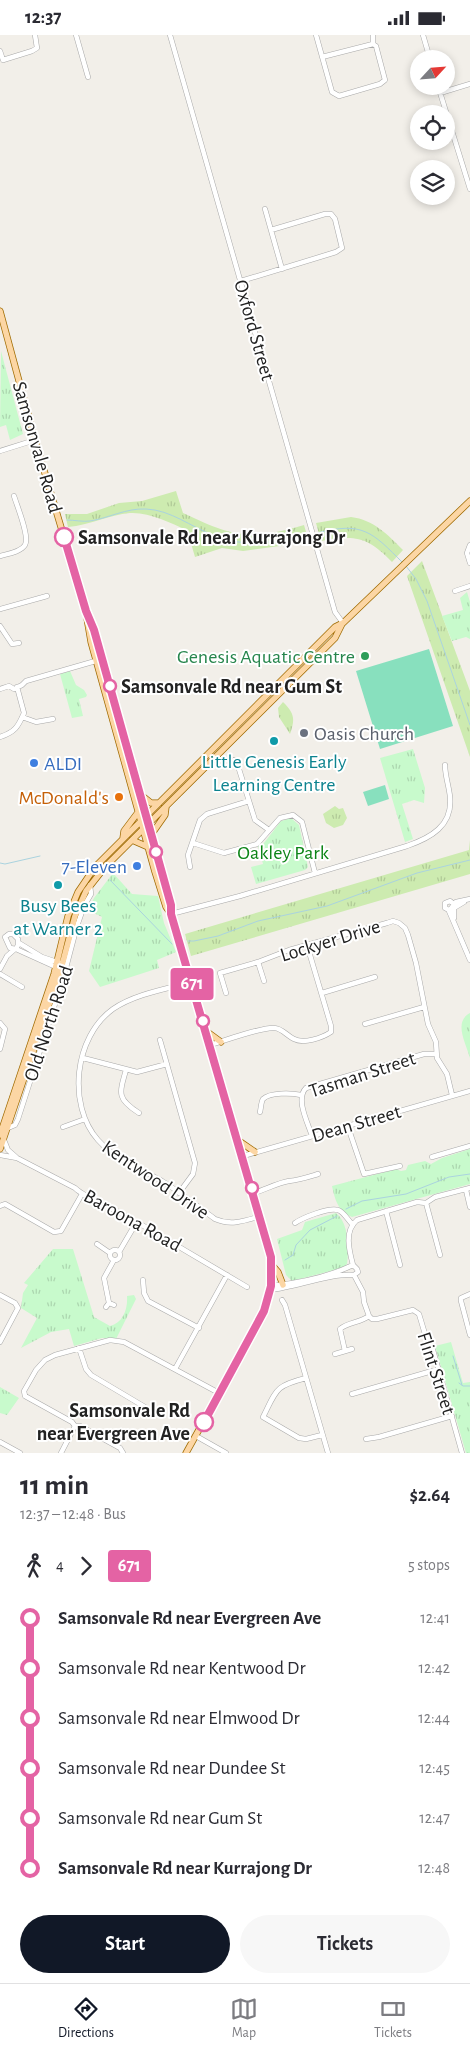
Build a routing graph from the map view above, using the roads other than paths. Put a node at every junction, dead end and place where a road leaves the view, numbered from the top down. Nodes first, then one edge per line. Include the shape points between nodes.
1 (35, 35) edge
2 (76, 35) edge
3 (170, 35) edge
4 (316, 35) edge
5 (373, 35) edge
6 (423, 35) edge
7 (373, 44) junction
8 (427, 50) edge
9 (0, 51) edge
10 (322, 57) junction
11 (88, 77) dead end
12 (470, 84) edge
13 (455, 88) edge
14 (441, 95) edge
15 (470, 186) edge
16 (265, 209) dead end
17 (271, 230) junction
18 (282, 269) junction
19 (241, 281) junction
20 (0, 311) edge
21 (35, 439) junction
22 (0, 451) edge
23 (14, 495) dead end
24 (470, 497) edge
25 (470, 501) edge
26 (463, 506) junction
27 (470, 545) edge
28 (0, 556) edge
29 (470, 563) edge
30 (470, 586) edge
31 (456, 591) dead end
32 (47, 596) dead end
33 (0, 609) edge
34 (343, 623) junction
35 (0, 626) edge
36 (19, 643) dead end
37 (99, 660) junction
38 (17, 687) junction
39 (0, 689) edge
40 (22, 717) junction
41 (53, 719) dead end
42 (0, 737) edge
43 (234, 761) dead end
44 (445, 765) dead end
45 (141, 795) junction
46 (249, 801) junction
47 (159, 803) junction
48 (166, 807) junction
49 (139, 811) junction
50 (144, 818) junction
51 (146, 826) junction
52 (270, 830) junction
53 (151, 835) junction
54 (123, 838) junction
55 (132, 840) junction
56 (193, 843) junction
57 (148, 847) junction
58 (190, 867) dead end
59 (315, 873) junction
60 (90, 885) junction
61 (470, 899) edge
62 (171, 914) junction
63 (0, 935) edge
64 (6, 935) junction
65 (0, 939) edge
66 (19, 943) junction
67 (307, 945) junction
68 (11, 947) junction
69 (470, 960) edge
70 (258, 962) junction
71 (59, 965) junction
72 (0, 969) edge
73 (0, 974) edge
74 (376, 977) dead end
75 (264, 981) dead end
76 (192, 982) junction
77 (22, 987) dead end
78 (226, 993) dead end
79 (322, 993) junction
80 (424, 1007) junction
81 (0, 1023) edge
82 (365, 1024) dead end
83 (206, 1031) junction
84 (160, 1040) dead end
85 (222, 1041) junction
86 (210, 1045) junction
87 (0, 1049) edge
88 (436, 1054) junction
89 (83, 1058) junction
90 (167, 1064) junction
91 (126, 1071) junction
92 (470, 1091) edge
93 (301, 1095) junction
94 (452, 1095) junction
95 (260, 1112) dead end
96 (139, 1113) dead end
97 (85, 1119) junction
98 (63, 1127) dead end
99 (348, 1127) junction
100 (8, 1128) junction
101 (312, 1136) junction
102 (2, 1138) edge
103 (239, 1141) junction
104 (470, 1146) edge
105 (0, 1149) edge
106 (254, 1152) junction
107 (0, 1155) edge
108 (243, 1156) junction
109 (432, 1157) dead end
110 (17, 1158) junction
111 (400, 1166) dead end
112 (318, 1175) dead end
113 (468, 1189) edge
114 (179, 1193) junction
115 (254, 1193) junction
116 (82, 1194) junction
117 (426, 1203) junction
118 (0, 1207) edge
119 (470, 1207) edge
120 (386, 1211) junction
121 (260, 1216) junction
122 (136, 1223) junction
123 (295, 1223) dead end
124 (352, 1224) junction
125 (97, 1244) dead end
126 (119, 1252) junction
127 (110, 1253) junction
128 (440, 1255) dead end
129 (114, 1260) junction
130 (272, 1265) junction
131 (400, 1265) dead end
132 (351, 1270) junction
133 (227, 1275) junction
134 (143, 1280) dead end
135 (283, 1285) junction
136 (247, 1287) dead end
137 (270, 1288) junction
138 (470, 1294) edge
139 (0, 1295) edge
140 (282, 1300) dead end
141 (110, 1305) dead end
142 (369, 1316) junction
143 (199, 1328) junction
144 (470, 1335) edge
145 (0, 1342) edge
146 (79, 1348) junction
147 (352, 1349) dead end
148 (345, 1351) junction
149 (335, 1354) dead end
150 (175, 1369) junction
151 (439, 1369) junction
152 (306, 1378) junction
153 (219, 1393) junction
154 (352, 1394) dead end
155 (150, 1410) dead end
156 (452, 1416) junction
157 (75, 1426) junction
158 (322, 1435) junction
159 (196, 1436) junction
160 (366, 1439) dead end
161 (0, 1442) edge
162 (20, 1453) edge
163 (61, 1453) edge
164 (122, 1453) edge
165 (186, 1453) edge
166 (226, 1453) edge
167 (328, 1453) edge
168 (462, 1453) edge

1 - 9 street via 36,48 32,51 3,60
2 - 11 street
3 - 19 street, Oxford Street
4 - 10 street
5 - 7 street
6 - 8 street
7 - 10 street
7 - 10 street via 385,78 380,84 335,95
12 - 13 street
14 - 15 street
16 - 17 street
17 - 18 street
17 - 18 street via 331,214 343,245 336,252
18 - 19 street
19 - 34 street, Oxford Street via 335,612
20 - 21 main road, Samsonvale Road
21 - 22 street
21 - 37 main road, Samsonvale Road
23 - 28 street via 27,538 20,550
24 - 26 main road
25 - 26 main road
26 - 34 main road
27 - 29 street via 467,553
30 - 31 street
32 - 33 street
34 - 47 main road, Old North Road via 335,627
34 - 48 main road, Old North Road via 334,638
35 - 36 street via 12,644
37 - 38 street via 26,681
37 - 45 main road, Samsonvale Road
37 - 49 main road, Samsonvale Road
38 - 39 street
38 - 40 street via 24,707
40 - 41 street via 36,722
40 - 42 street via 18,728
43 - 46 street
44 - 59 street via 449,809 442,825 431,837
45 - 47 main road via 151,803
45 - 50 main road, Samsonvale Road
46 - 52 street via 255,820
46 - 56 street via 207,814 200,820
47 - 50 main road, Old North Road
48 - 51 main road, Old North Road
48 - 53 main road via 165,815
49 - 50 main road, Samsonvale Road
49 - 54 main road via 124,831
50 - 51 main road, Samsonvale Road
50 - 54 main road, Old North Road
51 - 53 main road, Samsonvale Road
51 - 55 main road, Old North Road
51 - 57 main road, Samsonvale Road
52 - 56 street via 257,844 224,853
52 - 59 street via 285,816 293,815 300,819
53 - 62 main road, Samsonvale Road
54 - 71 main road, Old North Road via 78,892 65,927
55 - 57 main road
55 - 60 main road, Old North Road
56 - 58 street via 188,855
57 - 62 main road, Samsonvale Road
59 - 62 street
60 - 71 main road, Old North Road via 75,916
60 - 100 street, Old North Road via 91,894 77,926 66,972 18,1119
61 - 69 street via 453,907 456,927
62 - 76 main road, Samsonvale Road
63 - 64 street
64 - 66 street via 14,935
64 - 68 street
65 - 68 street
66 - 68 street
66 - 71 street
67 - 70 street, Lockyer Drive
67 - 79 street
67 - 80 street, Lockyer Drive via 393,921 399,923 405,928 413,949
68 - 71 street
68 - 72 street
70 - 75 street
70 - 78 street, Lockyer Drive via 220,973
71 - 100 main road, Old North Road
71 - 102 main road, Old North Road
73 - 77 street
74 - 79 street
76 - 83 main road, Samsonvale Road
76 - 89 street, Kentwood Drive via 128,1001 112,1010 93,1031
79 - 85 street via 331,1026 328,1034 300,1041 280,1029 269,1028
80 - 82 street
80 - 88 street, Lockyer Drive via 436,1042
81 - 87 street via 5,1029
83 - 85 main road
83 - 86 main road, Samsonvale Road
84 - 90 street
85 - 86 street
86 - 103 main road, Samsonvale Road
88 - 93 street, Tasman Street via 374,1067 306,1089
88 - 94 street, Lockyer Drive via 447,1074
89 - 91 street
89 - 97 street, Kentwood Drive via 78,1094
90 - 91 street via 137,1072
90 - 114 street via 195,1163 193,1173
91 - 96 street via 120,1087 121,1096 125,1105
92 - 94 street, Dean Street
93 - 95 street via 284,1093 266,1097
93 - 101 street, Tasman Street
94 - 99 street, Dean Street
97 - 98 street
97 - 114 street, Kentwood Drive via 108,1150
99 - 101 street, Dean Street
99 - 111 street via 364,1174
100 - 102 main road, Old North Road
101 - 106 street, Dean Street
102 - 105 main road, Old North Road
102 - 110 street, Baroona Road
103 - 106 main road
103 - 108 main road, Samsonvale Road
104 - 109 street
106 - 108 street, Dean Street
107 - 110 street, Baroona Road
108 - 115 main road, Samsonvale Road
110 - 116 street, Baroona Road
112 - 115 street
113 - 117 street via 436,1197
113 - 119 street
114 - 121 street, Kentwood Drive via 223,1223
115 - 121 main road, Samsonvale Road
116 - 118 street via 61,1231 54,1232 5,1204
116 - 122 street, Baroona Road
117 - 120 street via 418,1202
117 - 128 street
120 - 124 street via 360,1218
120 - 131 street
121 - 130 main road, Samsonvale Road
122 - 126 street
122 - 133 street, Baroona Road
123 - 124 street via 333,1209 341,1211
124 - 132 street via 349,1235
125 - 127 street
126 - 127 street via 114,1250
126 - 129 street via 120,1258
127 - 129 street
129 - 141 street via 104,1278
130 - 135 main road
130 - 137 main road, Samsonvale Road
132 - 135 street
132 - 137 street via 290,1287
132 - 142 street via 364,1292
133 - 136 street, Baroona Road
133 - 143 street
134 - 143 street via 148,1301
135 - 137 street
137 - 153 main road, Samsonvale Road via 261,1318
138 - 144 street via 461,1298
139 - 145 street via 18,1308
140 - 152 street
142 - 148 street via 340,1329
142 - 151 street, Flint Street via 377,1319 416,1311
143 - 150 street
146 - 150 street via 101,1341 124,1342
146 - 155 street via 91,1375
146 - 157 street via 55,1355 40,1364 24,1391 25,1396
147 - 148 street
148 - 149 street
150 - 153 street
151 - 154 street
151 - 156 street, Flint Street
152 - 158 street
152 - 158 street via 284,1384 277,1390 263,1417 299,1438
153 - 159 main road, Samsonvale Road
156 - 160 street
156 - 168 street, Flint Street
157 - 163 street
157 - 164 street via 96,1434 120,1448
158 - 167 street
159 - 165 main road, Samsonvale Road
159 - 166 street
161 - 162 street

